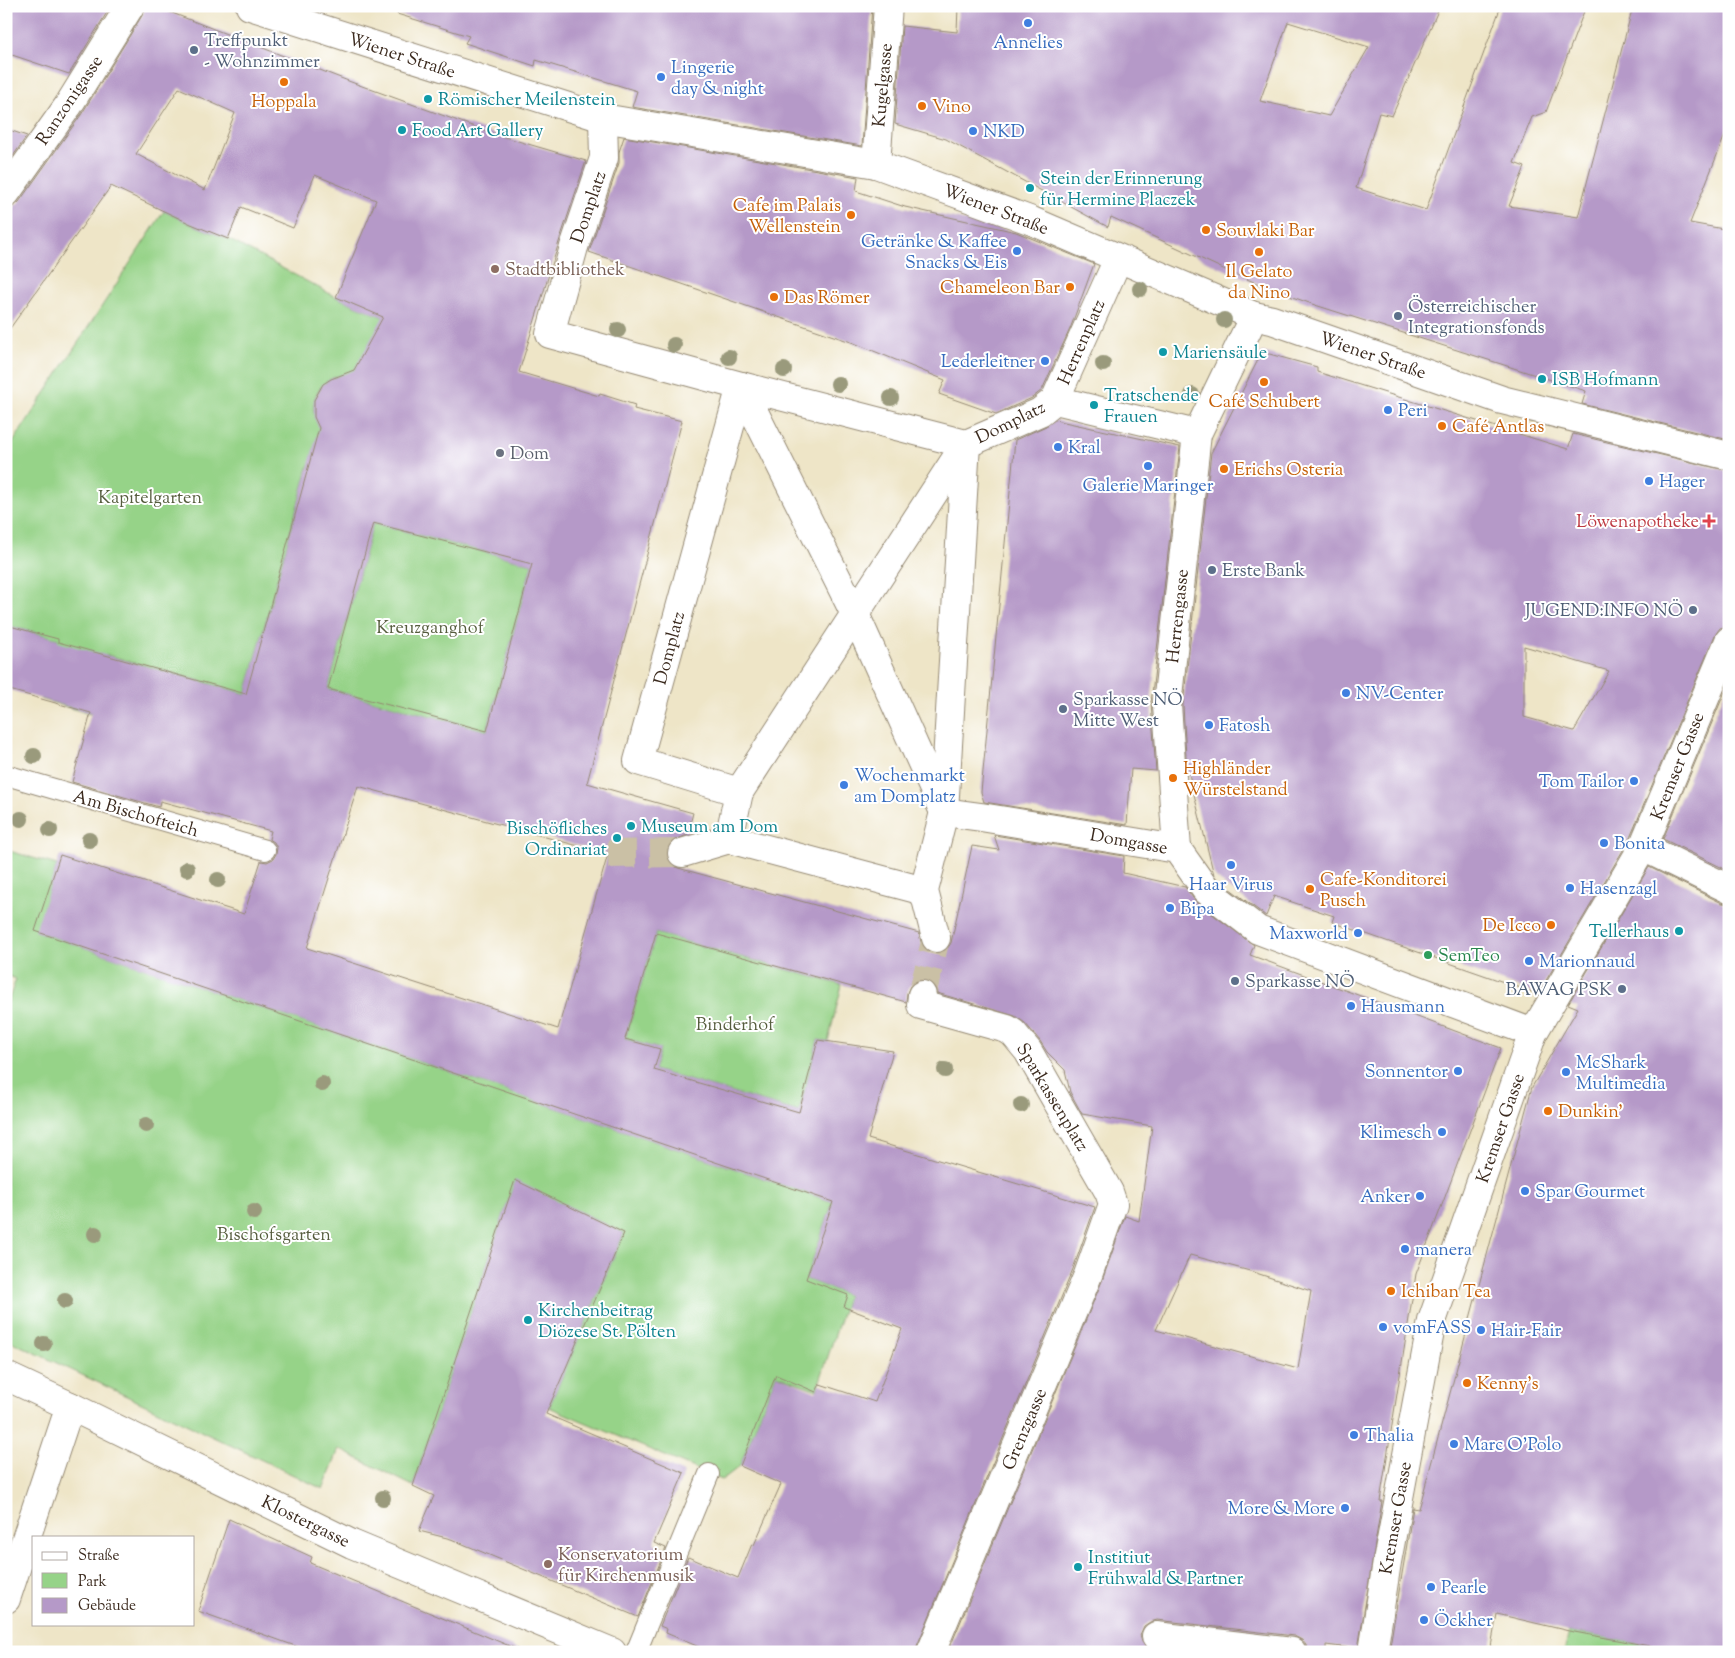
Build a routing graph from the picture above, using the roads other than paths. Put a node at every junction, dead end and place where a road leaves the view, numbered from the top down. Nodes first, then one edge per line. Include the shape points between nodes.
1 (130, 6) edge
2 (888, 6) edge
3 (267, 9) edge
4 (603, 118) junction
5 (876, 164) junction
6 (6, 193) edge
7 (1118, 259) junction
8 (1254, 316) junction
9 (741, 386) junction
10 (1055, 400) junction
11 (1197, 438) junction
12 (966, 444) junction
13 (1729, 456) edge
14 (855, 614) junction
15 (1729, 641) edge
16 (6, 775) edge
17 (739, 792) junction
18 (944, 812) junction
19 (729, 839) junction
20 (1643, 847) junction
21 (1177, 849) junction
22 (265, 850) dead end
23 (682, 853) tunnel mouth
24 (1729, 889) edge
25 (924, 890) junction
26 (936, 938) tunnel mouth
27 (922, 995) dead end
28 (1533, 1033) junction
29 (1113, 1204) joint
30 (6, 1376) edge
31 (70, 1406) junction
32 (709, 1474) dead end
33 (6, 1599) edge
34 (1156, 1636) dead end
35 (612, 1652) edge
36 (636, 1652) edge
37 (931, 1652) edge
38 (1292, 1652) edge
39 (1374, 1652) edge

1 - 6 street, Ranzonigasse via 68,106
2 - 5 street, Kugelgasse
3 - 4 street, Wiener Straße
4 - 5 street, Wiener Straße
4 - 9 street, Domplatz via 604,158 574,246 550,334
5 - 7 street, Wiener Straße via 1032,221
7 - 8 street, Wiener Straße
7 - 10 street, Herrenplatz
8 - 11 street
8 - 13 street, Wiener Straße via 1502,400
9 - 12 street, Domplatz
9 - 14 street
9 - 17 street, Domplatz via 638,761
10 - 11 street, Herrenplatz
10 - 12 street, Domplatz via 1040,412
11 - 21 street, Herrengasse via 1167,705
12 - 14 street
12 - 18 street, Domplatz
14 - 17 street
14 - 18 street
15 - 20 street, Kremser Gasse
16 - 22 lane, Am Bischofteich
17 - 19 street
18 - 21 street, Domgasse
18 - 25 street, Domplatz
19 - 23 street
19 - 25 street
20 - 24 street
20 - 28 street, Kremser Gasse
21 - 28 street, Domgasse via 1206,890 1258,930
25 - 26 street, Domplatz
27 - 29 street, Sparkassenplatz via 921,1005 1013,1033 1028,1051 1110,1192
28 - 39 street, Kremser Gasse via 1432,1321 1386,1562
29 - 37 street, Grenzgasse via 1088,1275
30 - 31 street, Klostergasse
31 - 33 street
31 - 35 street, Klostergasse via 352,1544
32 - 36 lane
34 - 38 street

